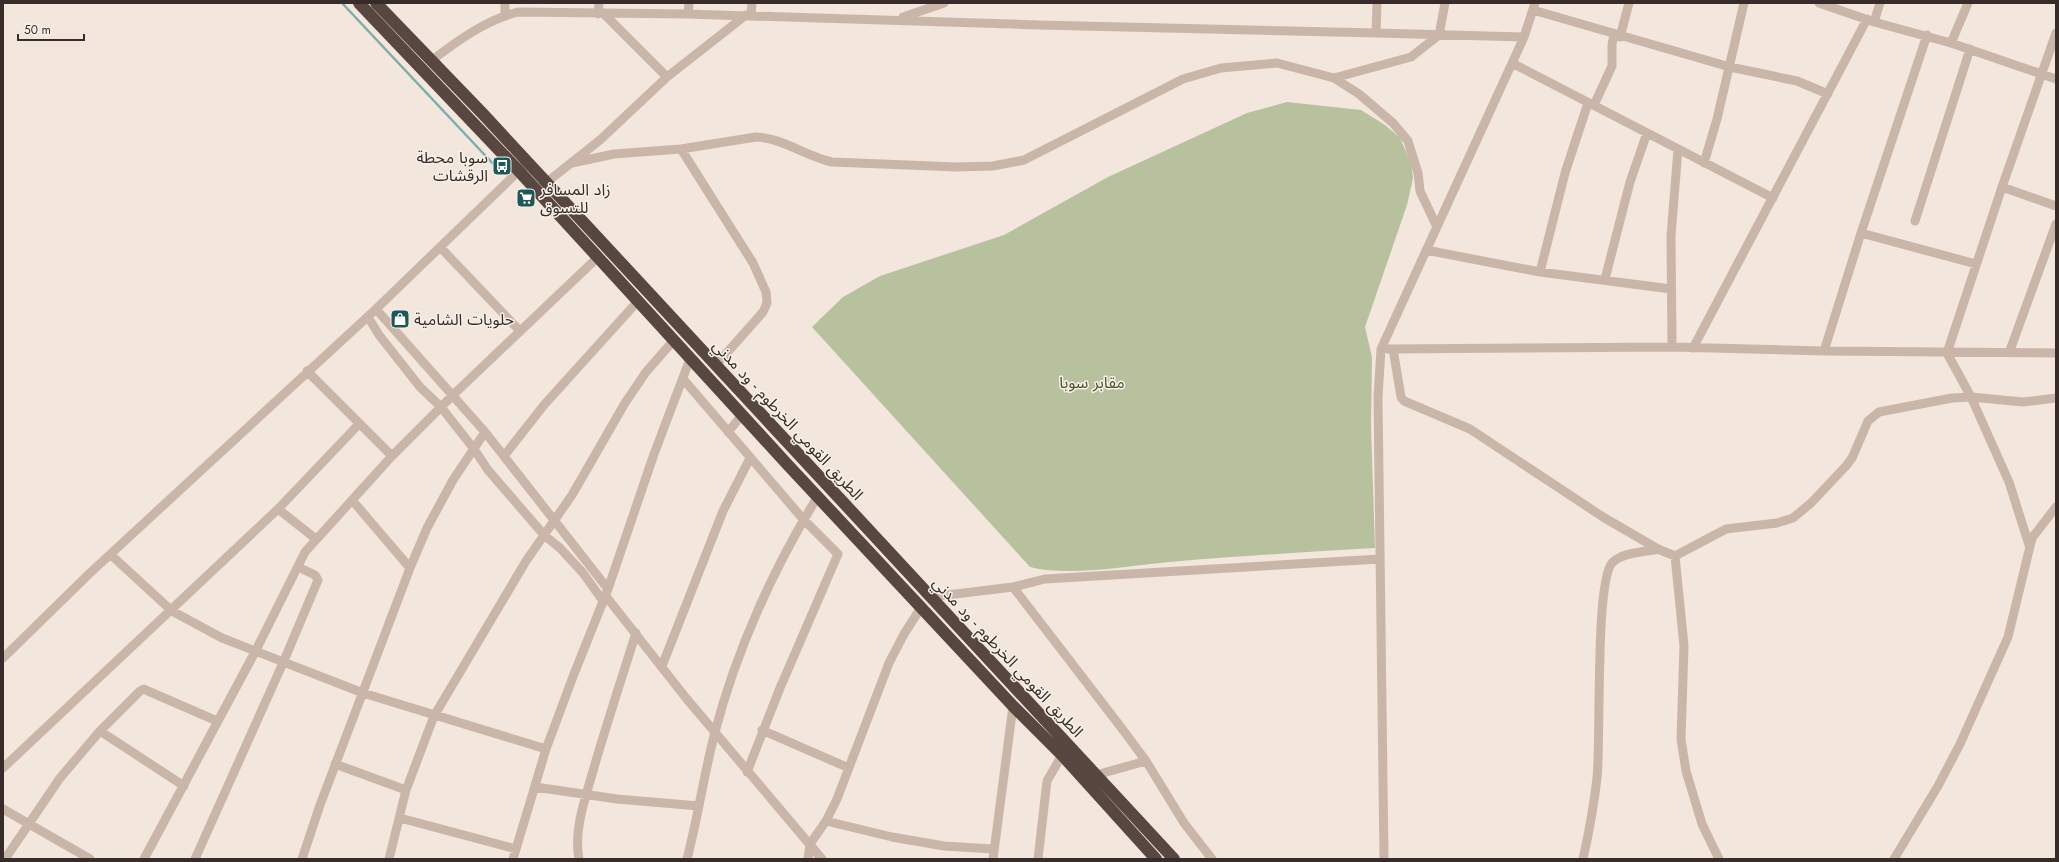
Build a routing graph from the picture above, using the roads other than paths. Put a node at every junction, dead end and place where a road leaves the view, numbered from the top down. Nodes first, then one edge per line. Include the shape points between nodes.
1 (359, 3) edge
2 (376, 3) edge
3 (505, 3) edge
4 (599, 3) edge
5 (689, 3) edge
6 (752, 3) edge
7 (944, 3) edge
8 (1377, 3) edge
9 (1445, 3) edge
10 (1629, 3) edge
11 (1744, 3) edge
12 (1819, 3) edge
13 (1880, 3) edge
14 (1968, 3) edge
15 (1534, 7) edge
16 (601, 14) junction
17 (688, 14) junction
18 (505, 15) junction
19 (748, 15) junction
20 (896, 19) junction
21 (1870, 20) junction
22 (1376, 32) junction
23 (2056, 33) edge
24 (1439, 35) junction
25 (1927, 35) junction
26 (1617, 36) junction
27 (1524, 37) junction
28 (1951, 43) junction
29 (1970, 49) junction
30 (431, 61) junction
31 (1512, 63) junction
32 (1730, 67) junction
33 (2042, 74) junction
34 (667, 77) junction
35 (1334, 78) junction
36 (2056, 78) edge
37 (1828, 94) junction
38 (1591, 104) junction
39 (1647, 133) junction
40 (681, 149) junction
41 (1678, 149) junction
42 (528, 162) junction
43 (572, 163) junction
44 (1704, 163) junction
45 (518, 170) junction
46 (545, 182) junction
47 (2002, 187) junction
48 (536, 192) junction
49 (1773, 198) junction
50 (2056, 206) edge
51 (1915, 222) dead end
52 (2056, 224) edge
53 (1436, 227) junction
54 (1861, 233) junction
55 (440, 247) junction
56 (1426, 250) junction
57 (597, 258) junction
58 (1976, 264) junction
59 (1540, 272) junction
60 (1605, 280) junction
61 (1671, 289) junction
62 (638, 301) junction
63 (376, 309) junction
64 (368, 317) junction
65 (520, 331) junction
66 (674, 340) junction
67 (1672, 347) junction
68 (1693, 348) junction
69 (1381, 349) junction
70 (1393, 349) junction
71 (1824, 351) junction
72 (1947, 353) junction
73 (2009, 353) junction
74 (2056, 353) edge
75 (690, 359) junction
76 (716, 366) junction
77 (307, 371) junction
78 (684, 380) junction
79 (453, 395) junction
80 (1971, 397) junction
81 (2056, 398) edge
82 (440, 408) junction
83 (742, 415) junction
84 (359, 424) junction
85 (484, 432) junction
86 (728, 432) junction
87 (474, 449) junction
88 (392, 456) junction
89 (504, 456) junction
90 (750, 458) junction
91 (818, 496) junction
92 (352, 500) junction
93 (2056, 507) edge
94 (278, 509) junction
95 (803, 519) junction
96 (554, 521) junction
97 (544, 535) junction
98 (316, 539) junction
99 (2029, 546) junction
100 (1658, 549) junction
101 (111, 555) junction
102 (1675, 556) junction
103 (1380, 559) junction
104 (298, 568) junction
105 (410, 568) junction
106 (1014, 587) junction
107 (605, 595) junction
108 (931, 597) junction
109 (922, 606) junction
110 (172, 611) junction
111 (636, 633) junction
112 (255, 652) junction
113 (3, 658) edge
114 (283, 663) junction
115 (662, 666) junction
116 (363, 693) junction
117 (1014, 706) junction
118 (434, 716) junction
119 (217, 721) junction
120 (762, 730) junction
121 (100, 731) junction
122 (715, 732) junction
123 (546, 749) junction
124 (1062, 755) junction
125 (1146, 761) junction
126 (336, 764) junction
127 (3, 768) edge
128 (849, 768) junction
129 (747, 772) junction
130 (1096, 775) junction
131 (184, 786) junction
132 (535, 787) junction
133 (406, 790) junction
134 (586, 795) junction
135 (699, 806) junction
136 (3, 809) edge
137 (400, 818) junction
138 (826, 821) junction
139 (28, 824) junction
140 (810, 844) junction
141 (516, 849) junction
142 (993, 849) junction
143 (5, 859) edge
144 (90, 859) edge
145 (144, 859) edge
146 (195, 859) edge
147 (302, 859) edge
148 (389, 859) edge
149 (513, 859) edge
150 (579, 859) edge
151 (687, 859) edge
152 (808, 859) edge
153 (822, 859) edge
154 (993, 859) edge
155 (1038, 859) edge
156 (1156, 859) edge
157 (1174, 859) edge
158 (1212, 859) edge
159 (1384, 859) edge
160 (1583, 859) edge
161 (1719, 859) edge
162 (1894, 859) edge

1 - 45 highway
2 - 30 highway, الطريق القومي الخرطوم - ود مدني
3 - 18 street
4 - 16 street
5 - 17 street
6 - 19 street
7 - 20 street
8 - 22 street
9 - 24 street
10 - 26 street
11 - 32 street
12 - 21 street
13 - 21 street
14 - 28 street
15 - 26 street
15 - 27 street
16 - 17 street
16 - 18 street via 536,11
16 - 34 street
17 - 19 street
18 - 30 street
19 - 20 street
19 - 34 street
20 - 22 street via 1039,25
21 - 25 street
21 - 37 street
22 - 24 street
23 - 33 street
24 - 27 street
24 - 35 street via 1411,57
25 - 28 street
25 - 54 street
26 - 32 street
26 - 38 street via 1612,45 1612,66
27 - 31 street
28 - 29 street
29 - 33 street
29 - 51 street
30 - 42 highway, الطريق القومي الخرطوم - ود مدني
31 - 38 street
31 - 53 street
32 - 37 street via 1786,78
32 - 44 street
33 - 36 street
33 - 47 street
34 - 43 street
35 - 40 street via 1277,63 1221,68 1183,79 1024,160 993,166 832,162 767,137 745,138
35 - 53 street via 1359,94 1393,123 1408,141 1418,173 1420,191
37 - 49 street
38 - 39 street
38 - 59 street via 1561,188
39 - 41 street
39 - 60 street via 1630,182
40 - 43 street via 614,154
40 - 76 street via 743,245 766,292 767,302 763,312
41 - 44 street
41 - 61 street via 1671,236
42 - 45 street
42 - 46 highway, الطريق القومي الخرطوم - ود مدني
43 - 46 street
44 - 49 street
45 - 48 highway
45 - 55 street
46 - 48 street
46 - 76 highway, الطريق القومي الخرطوم - ود مدني
47 - 50 street
47 - 58 street
48 - 57 highway
49 - 68 street
52 - 73 street
53 - 56 street
54 - 58 street
54 - 71 street
55 - 63 street
55 - 65 street
56 - 59 street
56 - 69 street
57 - 62 highway
57 - 65 street
58 - 72 street
59 - 60 street
60 - 61 street
61 - 67 street
62 - 66 highway
62 - 89 street via 549,399
63 - 64 street
63 - 79 street
64 - 77 street
64 - 82 street via 420,387
65 - 79 street
66 - 75 highway
66 - 96 street via 646,372 625,403 572,495
67 - 68 street
67 - 70 street
68 - 71 street
69 - 70 street
69 - 103 street via 1378,397
70 - 100 street via 1401,398 1404,401 1470,429 1603,517
71 - 72 street
72 - 73 street
72 - 80 street
73 - 74 street
75 - 78 street
75 - 83 highway
76 - 108 highway, الطريق القومي الخرطوم - ود مدني
77 - 84 street
77 - 101 street
78 - 86 street
78 - 107 street via 654,454
79 - 82 street
79 - 85 street
80 - 81 street via 2023,402
80 - 99 street via 2009,482
80 - 102 street via 1930,401 1879,412 1868,421 1846,466 1799,514 1778,523 1726,529
82 - 87 street
82 - 88 street
83 - 86 street
83 - 91 highway
84 - 88 street
84 - 94 street
85 - 87 street
85 - 89 street
86 - 90 street
87 - 97 street via 488,470
87 - 105 street via 427,528
88 - 92 street
89 - 96 street
90 - 95 street
90 - 115 street via 723,511
91 - 95 street
91 - 109 highway
92 - 98 street
92 - 105 street
93 - 99 street via 2037,530
94 - 98 street
94 - 110 street
95 - 120 street via 838,554
95 - 122 street via 747,637
96 - 97 street
96 - 107 street
97 - 107 street
97 - 118 street
98 - 104 street via 305,552
99 - 162 street via 2008,637 1960,744
100 - 102 street
100 - 160 street via 1618,559 1607,574 1601,620 1597,778
101 - 110 street
101 - 113 street
102 - 161 street via 1684,646 1681,739 1686,771 1700,818
103 - 106 street via 1045,579
103 - 159 street
104 - 112 street
104 - 114 street via 315,574 318,580
105 - 116 street
106 - 108 street
106 - 125 street
107 - 111 street
107 - 123 street
108 - 130 highway, الطريق القومي الخرطوم - ود مدني
109 - 117 highway
109 - 128 street via 889,663
110 - 112 street via 222,638
110 - 127 street
111 - 115 street
111 - 134 street
112 - 114 street
112 - 119 street
114 - 116 street
114 - 146 street
115 - 122 street
116 - 118 street
116 - 126 street
117 - 124 highway
117 - 142 street
118 - 123 street
118 - 133 street
119 - 121 street via 144,689
119 - 131 street
120 - 128 street
120 - 129 street
121 - 131 street
121 - 139 street via 60,778
122 - 129 street
122 - 135 street
123 - 132 street
124 - 155 street via 1046,781
124 - 156 highway
125 - 130 street
125 - 158 street via 1184,823
126 - 133 street
126 - 147 street
128 - 138 street
129 - 140 street
130 - 157 highway, الطريق القومي الخرطوم - ود مدني
131 - 145 street
132 - 134 street
132 - 141 street
133 - 137 street
134 - 135 street
134 - 150 street via 577,848
135 - 151 street
136 - 139 street
137 - 141 street
137 - 148 street
138 - 140 street
138 - 142 street via 944,846
139 - 143 street
139 - 144 street
140 - 152 street
140 - 153 street
141 - 149 street
142 - 154 street

